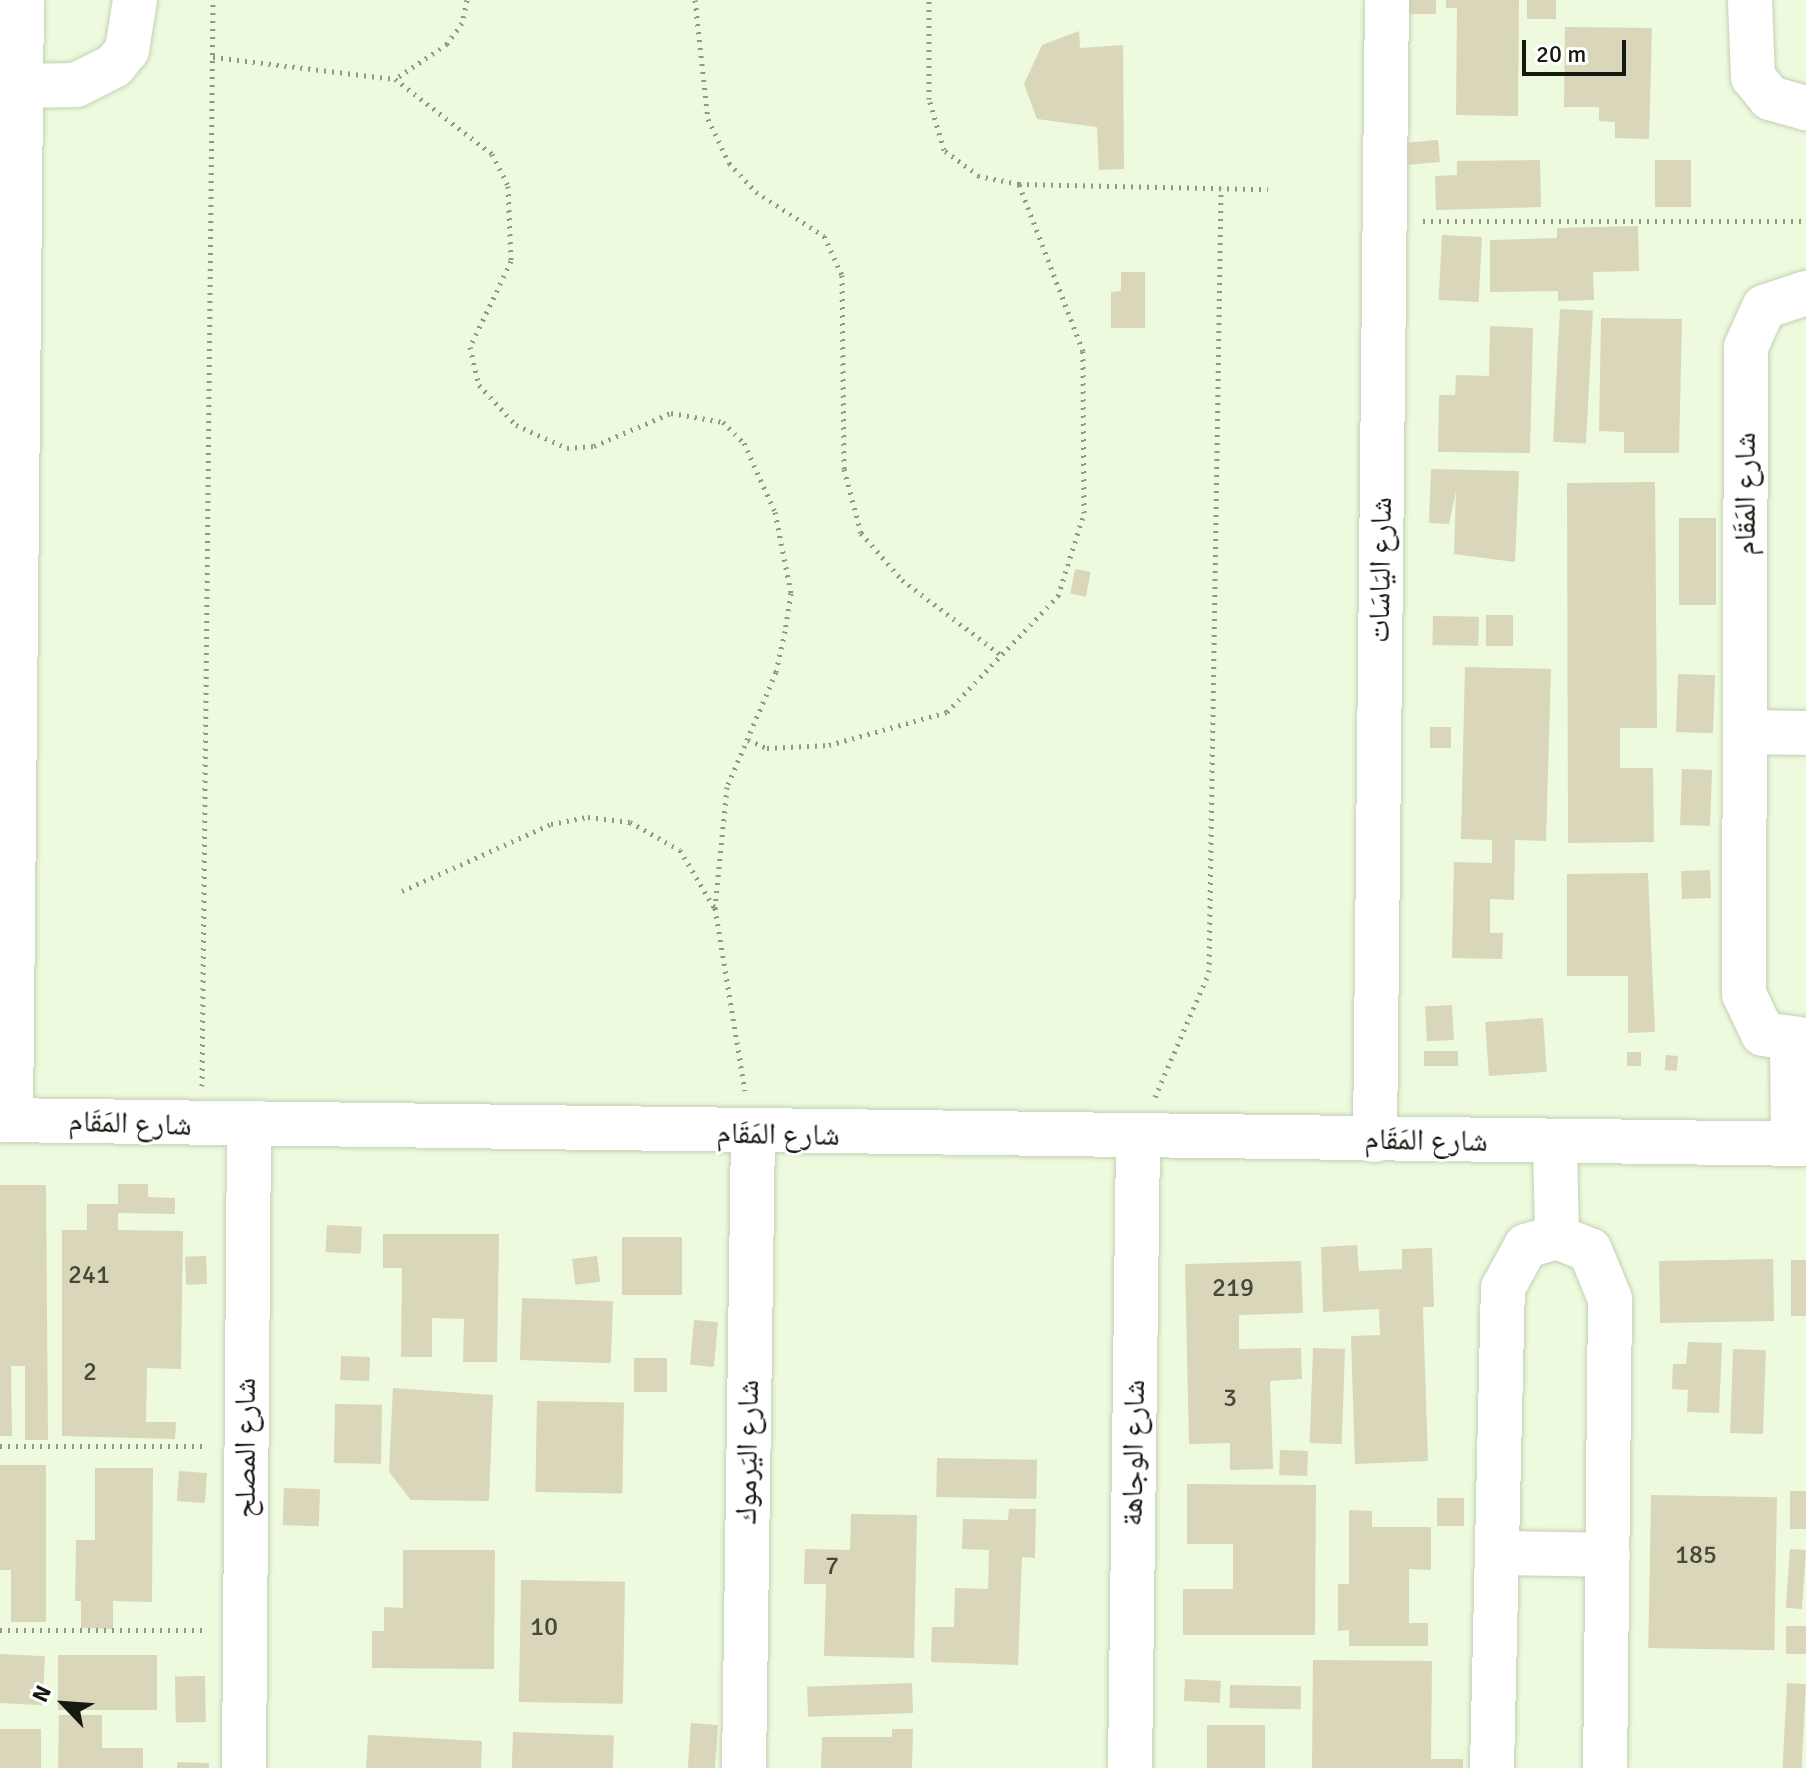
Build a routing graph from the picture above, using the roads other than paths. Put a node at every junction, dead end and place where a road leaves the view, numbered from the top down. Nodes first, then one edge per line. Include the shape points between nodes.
1 (22, 0) edge
2 (135, 0) edge
3 (1387, 0) edge
4 (1750, 0) edge
5 (21, 86) junction
6 (1806, 108) edge
7 (1806, 293) edge
8 (1745, 732) junction
9 (1806, 733) edge
10 (1799, 1041) edge
11 (5, 1120) edge
12 (249, 1129) junction
13 (753, 1135) junction
14 (1138, 1138) junction
15 (1375, 1140) junction
16 (1555, 1142) junction
17 (1799, 1144) edge
18 (1557, 1237) junction
19 (1497, 1553) junction
20 (1608, 1555) junction
21 (244, 1768) edge
22 (744, 1768) edge
23 (1130, 1768) edge
24 (1492, 1768) edge
25 (1605, 1768) edge

1 - 5 street
2 - 5 street via 127,50 114,66 76,85
3 - 15 street, شارع اليَاسَات
4 - 6 street via 1753,77 1770,98
5 - 11 street
7 - 8 street, شارع المَقَام via 1776,298 1748,332
8 - 9 street
8 - 10 street, شارع المَقَام via 1746,1009 1763,1034
10 - 17 street, شارع المَقَام
11 - 12 street, شارع المَقَام
12 - 13 street, شارع المَقَام
12 - 21 street, شارع المصلح
13 - 14 street, شارع المَقَام
13 - 22 street, شارع اليَرموك
14 - 15 street, شارع المَقَام
14 - 23 street, شارع الوجاهة
15 - 16 street, شارع المَقَام
16 - 17 street, شارع المَقَام
16 - 18 street
18 - 19 street via 1526,1246 1503,1288
18 - 20 street via 1590,1250 1610,1299
19 - 20 street
19 - 24 street
20 - 25 street

